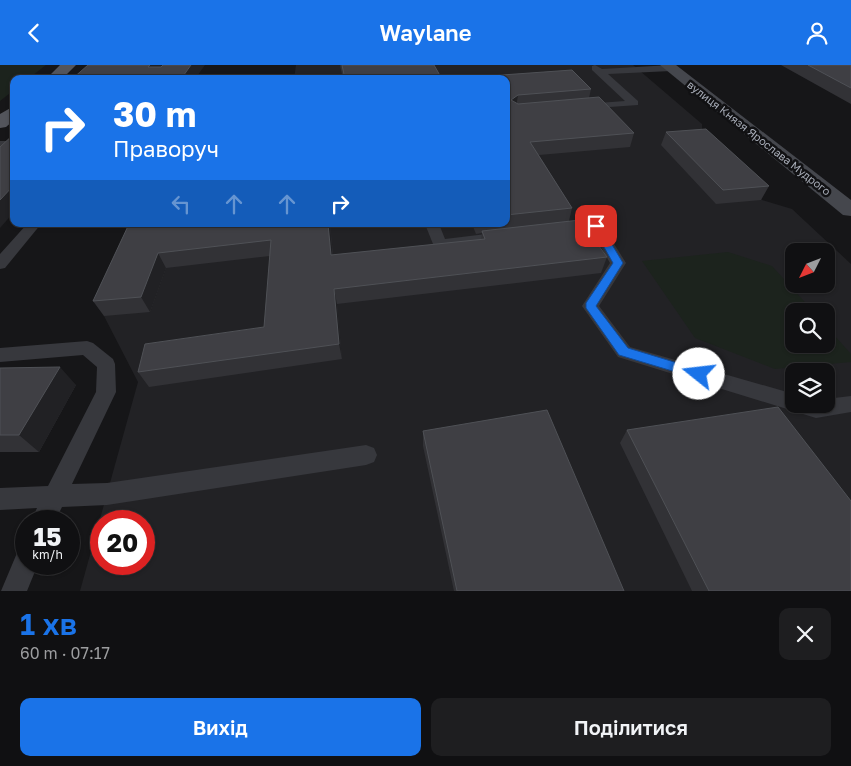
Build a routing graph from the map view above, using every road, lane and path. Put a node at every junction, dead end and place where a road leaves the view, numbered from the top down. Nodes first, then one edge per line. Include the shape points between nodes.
1 (69, 65) edge
2 (592, 65) edge
3 (669, 67) edge
4 (600, 72) junction
5 (58, 75) edge
6 (575, 108) edge
7 (10, 114) edge
8 (0, 123) edge
9 (851, 210) edge
10 (31, 227) edge
11 (433, 227) edge
12 (548, 232) edge
13 (518, 235) edge
14 (0, 264) edge
15 (0, 355) edge
16 (785, 399) edge
17 (851, 404) edge
18 (835, 406) edge
19 (366, 455) dead end
20 (54, 495) junction
21 (0, 499) edge
22 (48, 510) edge
23 (21, 575) edge
24 (14, 591) edge

1 - 5 main road
2 - 4 lane
3 - 4 lane
3 - 9 main road, вулиця Князя Ярослава Мудрого
4 - 6 lane via 634,103
7 - 8 main road
10 - 14 lane
11 - 13 lane via 440,244
12 - 16 lane via 596,226 618,263 590,306 624,352
15 - 20 lane via 87,348 106,364 106,392
17 - 18 lane
19 - 20 lane via 107,494
20 - 21 lane
20 - 22 lane
23 - 24 lane

